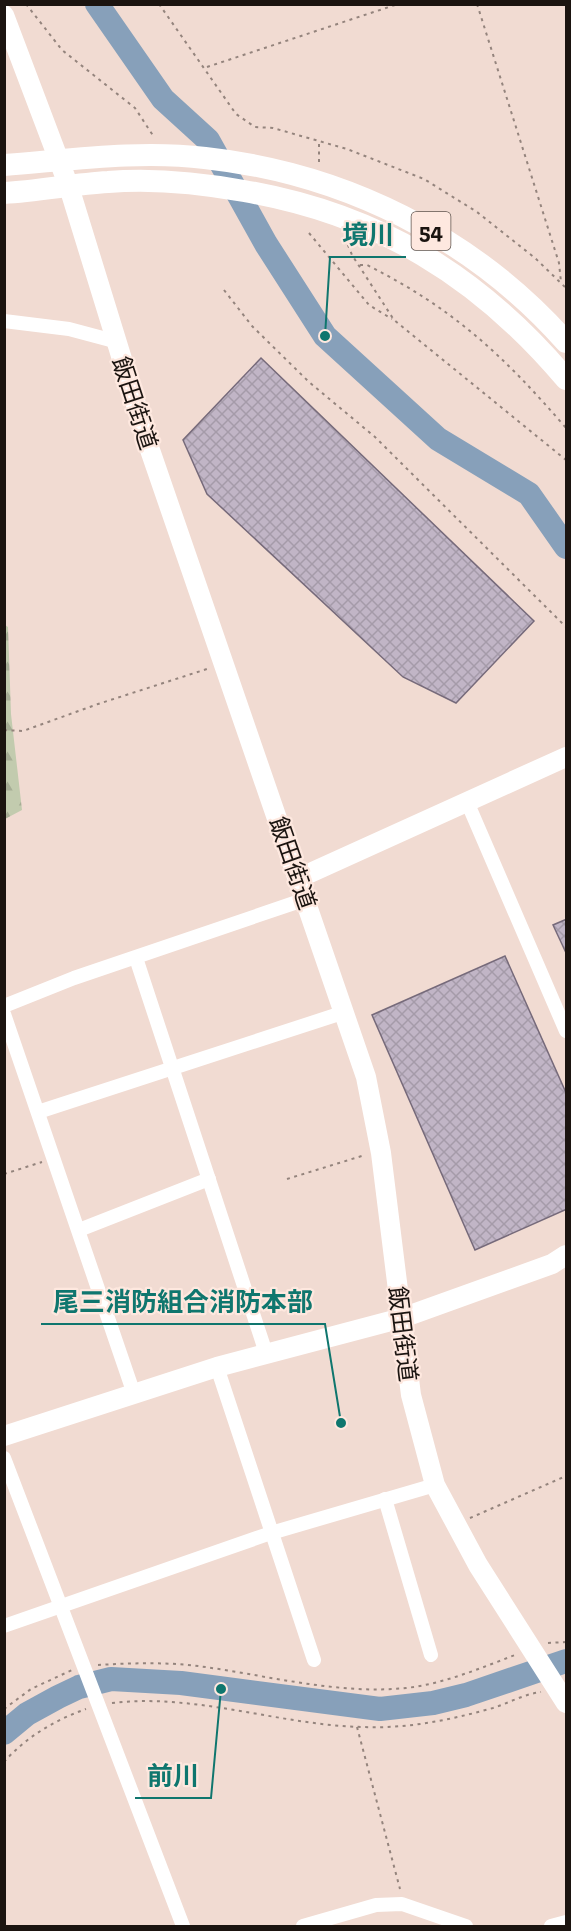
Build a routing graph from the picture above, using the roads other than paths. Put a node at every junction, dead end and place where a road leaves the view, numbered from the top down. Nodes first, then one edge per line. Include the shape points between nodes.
1 (4, 15) edge
2 (56, 160) junction
3 (4, 165) edge
4 (69, 187) junction
5 (4, 194) edge
6 (4, 321) edge
7 (114, 341) junction
8 (567, 342) edge
9 (567, 379) edge
10 (567, 757) edge
11 (468, 804) junction
12 (298, 878) junction
13 (306, 899) junction
14 (136, 958) junction
15 (4, 1006) edge
16 (345, 1012) junction
17 (4, 1014) edge
18 (567, 1031) edge
19 (173, 1069) junction
20 (38, 1112) junction
21 (209, 1179) junction
22 (79, 1230) junction
23 (567, 1256) edge
24 (402, 1318) junction
25 (266, 1353) junction
26 (216, 1367) junction
27 (134, 1394) junction
28 (4, 1436) edge
29 (4, 1458) edge
30 (435, 1485) junction
31 (385, 1499) junction
32 (271, 1533) junction
33 (60, 1608) junction
34 (4, 1626) edge
35 (431, 1655) dead end
36 (314, 1660) dead end
37 (559, 1692) edge
38 (567, 1922) edge
39 (183, 1926) edge
40 (303, 1926) edge
41 (466, 1926) edge
42 (550, 1926) edge

1 - 2 main road, 飯田街道
2 - 3 main road, 54
2 - 4 main road, 飯田街道
2 - 8 main road, 54 via 204,158 312,179 410,219 454,244 535,308
4 - 5 main road, 54
4 - 7 main road, 飯田街道
4 - 9 main road, 54 via 109,182 218,186 318,206 379,230 444,267 510,318
6 - 7 street via 69,329
7 - 12 main road, 飯田街道
10 - 11 main road
11 - 12 main road
11 - 18 street
12 - 13 main road, 飯田街道
13 - 14 street
13 - 16 main road, 飯田街道
14 - 15 street
14 - 19 street
16 - 19 street
16 - 24 main road, 飯田街道 via 366,1077 381,1153
17 - 20 street
19 - 20 street
19 - 21 street
20 - 22 street
21 - 22 street
21 - 25 street
22 - 27 street
23 - 24 main road
24 - 25 main road
24 - 30 main road, 飯田街道 via 411,1395
25 - 26 main road
26 - 27 main road
26 - 32 street
27 - 28 main road
29 - 33 street
30 - 31 street
30 - 37 main road, 飯田街道
31 - 32 street
31 - 35 street
32 - 33 street
32 - 36 street
33 - 34 street
33 - 39 street
38 - 42 street
40 - 41 street via 376,1905 402,1904

